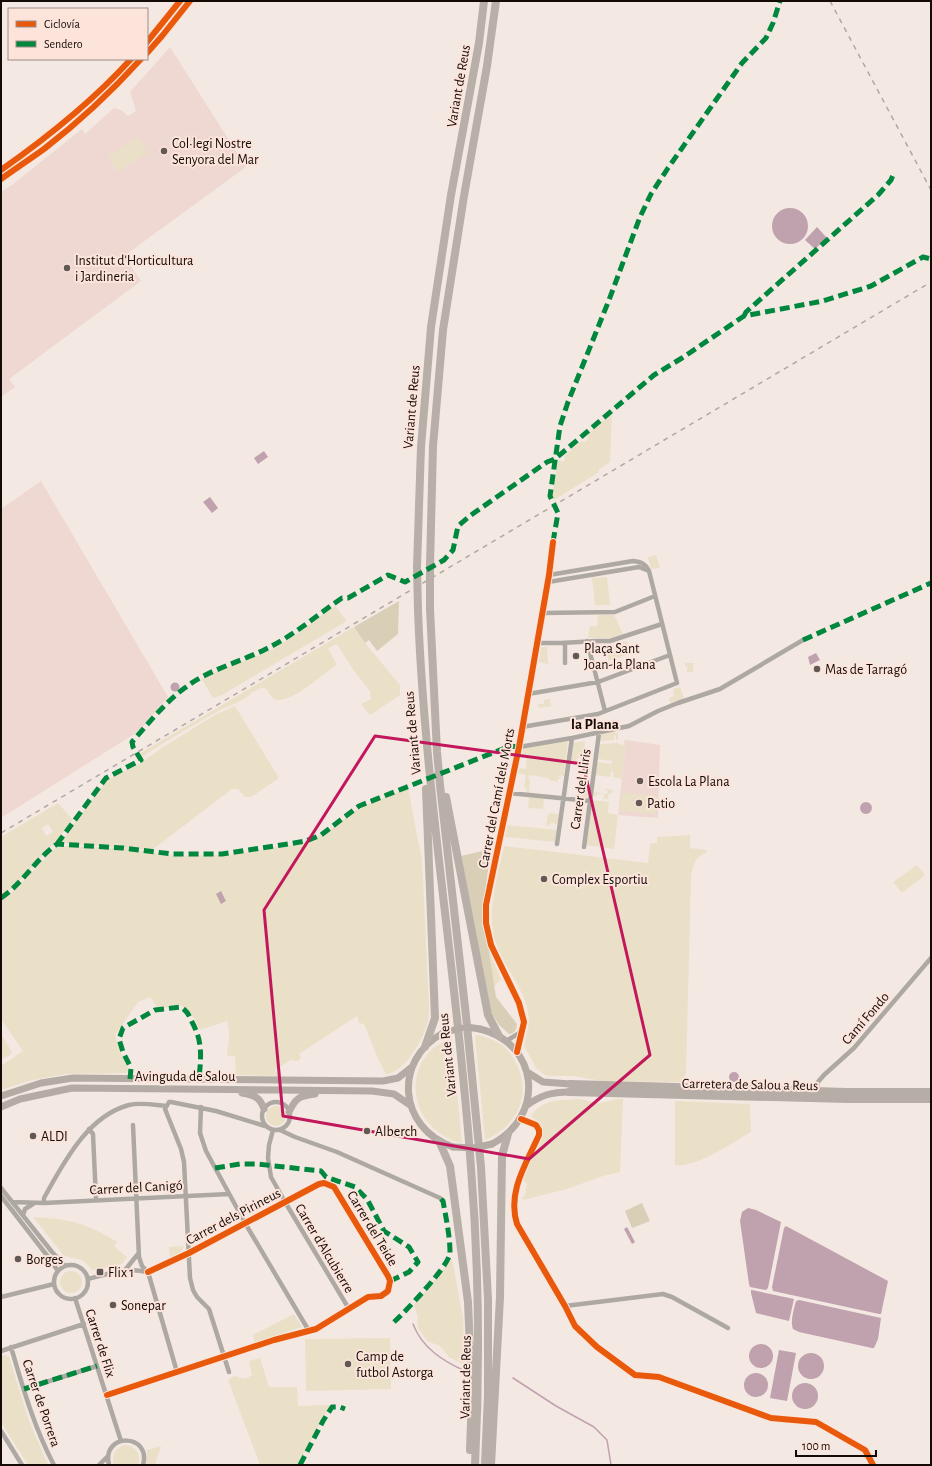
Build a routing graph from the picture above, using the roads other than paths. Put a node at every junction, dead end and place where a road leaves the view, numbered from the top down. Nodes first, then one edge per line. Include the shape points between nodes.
1 (180, 1) edge
2 (190, 1) edge
3 (484, 1) edge
4 (496, 1) edge
5 (148, 41) edge
6 (148, 52) edge
7 (131, 60) edge
8 (141, 60) edge
9 (1, 170) edge
10 (1, 179) edge
11 (553, 542) dead end
12 (640, 562) junction
13 (639, 567) junction
14 (649, 571) junction
15 (549, 575) junction
16 (548, 582) junction
17 (655, 596) junction
18 (542, 613) junction
19 (662, 624) junction
20 (803, 640) dead end
21 (588, 641) junction
22 (537, 643) junction
23 (565, 643) junction
24 (670, 655) junction
25 (565, 663) dead end
26 (598, 682) junction
27 (528, 694) junction
28 (605, 711) junction
29 (522, 727) junction
30 (599, 733) junction
31 (572, 738) junction
32 (518, 747) junction
33 (437, 752) junction
34 (427, 753) junction
35 (509, 793) junction
36 (564, 798) junction
37 (590, 801) junction
38 (557, 844) dead end
39 (584, 847) dead end
40 (931, 958) edge
41 (521, 1032) junction
42 (503, 1038) junction
43 (425, 1046) junction
44 (517, 1052) junction
45 (412, 1067) junction
46 (527, 1072) junction
47 (569, 1088) junction
48 (222, 1090) junction
49 (337, 1090) junction
50 (816, 1091) junction
51 (931, 1092) edge
52 (1, 1096) edge
53 (931, 1099) edge
54 (167, 1104) junction
55 (410, 1105) junction
56 (526, 1105) junction
57 (1, 1107) edge
58 (201, 1107) junction
59 (263, 1112) junction
60 (289, 1112) junction
61 (520, 1119) junction
62 (247, 1121) junction
63 (133, 1125) dead end
64 (265, 1126) junction
65 (286, 1127) junction
66 (89, 1129) junction
67 (273, 1130) junction
68 (280, 1130) junction
69 (508, 1134) junction
70 (295, 1137) junction
71 (439, 1141) junction
72 (329, 1184) joint
73 (1, 1188) edge
74 (229, 1194) junction
75 (1, 1196) edge
76 (186, 1196) junction
77 (440, 1198) dead end
78 (136, 1199) junction
79 (96, 1200) junction
80 (13, 1202) junction
81 (285, 1202) junction
82 (34, 1203) junction
83 (44, 1203) junction
84 (23, 1215) junction
85 (245, 1223) junction
86 (189, 1253) junction
87 (138, 1254) junction
88 (65, 1266) junction
89 (125, 1270) junction
90 (58, 1271) junction
91 (148, 1272) junction
92 (88, 1278) junction
93 (54, 1284) junction
94 (1, 1297) edge
95 (75, 1298) junction
96 (565, 1306) junction
97 (349, 1308) junction
98 (84, 1324) junction
99 (728, 1328) dead end
100 (309, 1331) junction
101 (11, 1347) junction
102 (1, 1351) edge
103 (224, 1356) junction
104 (98, 1366) junction
105 (177, 1372) junction
106 (229, 1372) dead end
107 (24, 1389) junction
108 (107, 1395) junction
109 (1, 1431) edge
110 (121, 1441) junction
111 (108, 1456) junction
112 (22, 1465) edge
113 (54, 1465) edge
114 (100, 1465) edge
115 (109, 1465) edge
116 (143, 1465) edge
117 (470, 1465) edge
118 (475, 1465) edge
119 (485, 1465) edge
120 (491, 1465) edge
121 (872, 1465) edge

1 - 5 main road
2 - 6 main road
3 - 34 highway, Variant de Reus, bridge via 431,327 421,447 417,567 420,670
4 - 33 highway, Variant de Reus, bridge via 443,330 433,446 430,609
7 - 9 main road via 75,114
8 - 10 main road via 82,118
11 - 15 street, Carrer del Camí dels Morts
12 - 13 street
12 - 14 street via 645,564
12 - 15 street
13 - 14 street
13 - 16 street
14 - 17 street
15 - 16 street, Carrer del Camí dels Morts
16 - 18 street, Carrer del Camí dels Morts
17 - 18 street via 615,612
17 - 19 street
18 - 22 street, Carrer del Camí dels Morts
19 - 21 street via 610,641
19 - 24 street
20 - 30 street via 720,689 658,711 629,726
21 - 23 street
21 - 26 street
22 - 23 street
22 - 27 street, Carrer del Camí dels Morts
23 - 25 street
24 - 26 street
24 - 28 street via 677,683
26 - 27 street
26 - 28 street
27 - 29 street, Carrer del Camí dels Morts
28 - 29 street
29 - 32 street, Carrer del Camí dels Morts
30 - 31 street
30 - 37 street, Carrer del Lliris
31 - 32 street
31 - 36 street
32 - 35 street, Carrer del Camí dels Morts
33 - 42 highway via 441,759 443,784 488,1015
33 - 119 highway, Variant de Reus via 481,1167 488,1299
34 - 43 highway via 423,764 435,1018
34 - 118 highway, Variant de Reus via 471,1168 478,1300 479,1395
35 - 36 street
35 - 41 street, Carrer del Camí dels Morts via 486,905 486,923 491,945 519,1003 524,1022
36 - 37 street
36 - 38 street
37 - 39 street, Carrer del Lliris
40 - 50 street, Camí Fondo via 854,1048 824,1075 818,1082
41 - 42 street
41 - 44 street, Carrer del Camí dels Morts
42 - 43 main road, bridge via 480,1029 461,1028 444,1033
42 - 44 main road
43 - 45 main road
44 - 46 main road
45 - 52 main road, Avinguda de Salou via 398,1078 383,1081 72,1078 42,1083
45 - 55 main road via 408,1086
46 - 47 main road via 544,1082
46 - 56 main road via 529,1088
47 - 50 highway
47 - 53 highway, Carretera de Salou a Reus via 848,1099
47 - 56 main road via 536,1098
48 - 49 main road, Avinguda de Salou
48 - 57 main road, Avinguda de Salou via 72,1088 20,1099
48 - 59 main road via 257,1097 262,1102
49 - 55 main road, Avinguda de Salou via 394,1094
49 - 60 main road via 299,1097
50 - 51 highway
54 - 58 street
54 - 66 street via 128,1105
54 - 76 street via 165,1109 184,1162
55 - 71 main road via 422,1127
56 - 61 main road
58 - 62 street
58 - 74 street via 202,1142
59 - 60 street via 268,1105 278,1102
59 - 62 street via 258,1119
59 - 64 street
60 - 65 street
61 - 69 main road
61 - 96 street via 536,1125 539,1136 518,1180 514,1215
62 - 64 street
63 - 78 street
64 - 67 street
65 - 68 street
65 - 70 street
66 - 79 street via 93,1134
66 - 83 street via 61,1169 44,1198
67 - 68 street
67 - 81 street, Carrer d'Alcubierre via 268,1167
68 - 70 street
69 - 71 main road, bridge via 492,1144 474,1148 453,1147
69 - 120 highway via 502,1156 500,1297
70 - 77 street via 337,1152
71 - 117 highway via 450,1166 468,1302 472,1395
72 - 81 street, Carrer dels Pirineus via 319,1184
72 - 97 street, Carrer del Teide via 340,1195 390,1281 388,1292 381,1296 368,1297
73 - 80 street
74 - 76 street, Carrer del Canigó
74 - 85 street
75 - 90 street
76 - 78 street, Carrer del Canigó
76 - 86 street
78 - 79 street, Carrer del Canigó
78 - 87 street
79 - 83 street, Carrer del Canigó
80 - 82 street, Carrer del Canigó
80 - 84 street
81 - 85 street, Carrer dels Pirineus
81 - 97 street, Carrer d'Alcubierre
82 - 83 street, Carrer del Canigó
82 - 84 street via 28,1205
84 - 88 street
85 - 86 street, Carrer dels Pirineus
85 - 100 street
86 - 91 street, Carrer dels Pirineus
86 - 103 street via 193,1290 197,1298 209,1309
87 - 89 street
87 - 91 street via 142,1266
88 - 90 street
88 - 92 street via 78,1266
89 - 91 street
89 - 92 street
90 - 93 street
91 - 105 street
92 - 95 street via 85,1291
93 - 94 street
93 - 95 street via 62,1296
95 - 98 street, Carrer de Flix
96 - 99 street via 663,1294
96 - 121 street via 575,1326 597,1347 635,1375 659,1377 772,1418 816,1422 865,1450
97 - 100 street
98 - 101 street
98 - 104 street, Carrer de Flix
100 - 103 street
101 - 102 street
101 - 107 street, Carrer de Porrera
103 - 105 street
103 - 106 street
104 - 107 street
104 - 108 street, Carrer de Flix
105 - 108 street
107 - 113 street, Carrer de Porrera via 42,1442
108 - 110 street, Carrer de Flix
109 - 112 street
110 - 111 street via 112,1448
110 - 116 street via 131,1441 140,1447 144,1457
111 - 114 street
111 - 115 street

